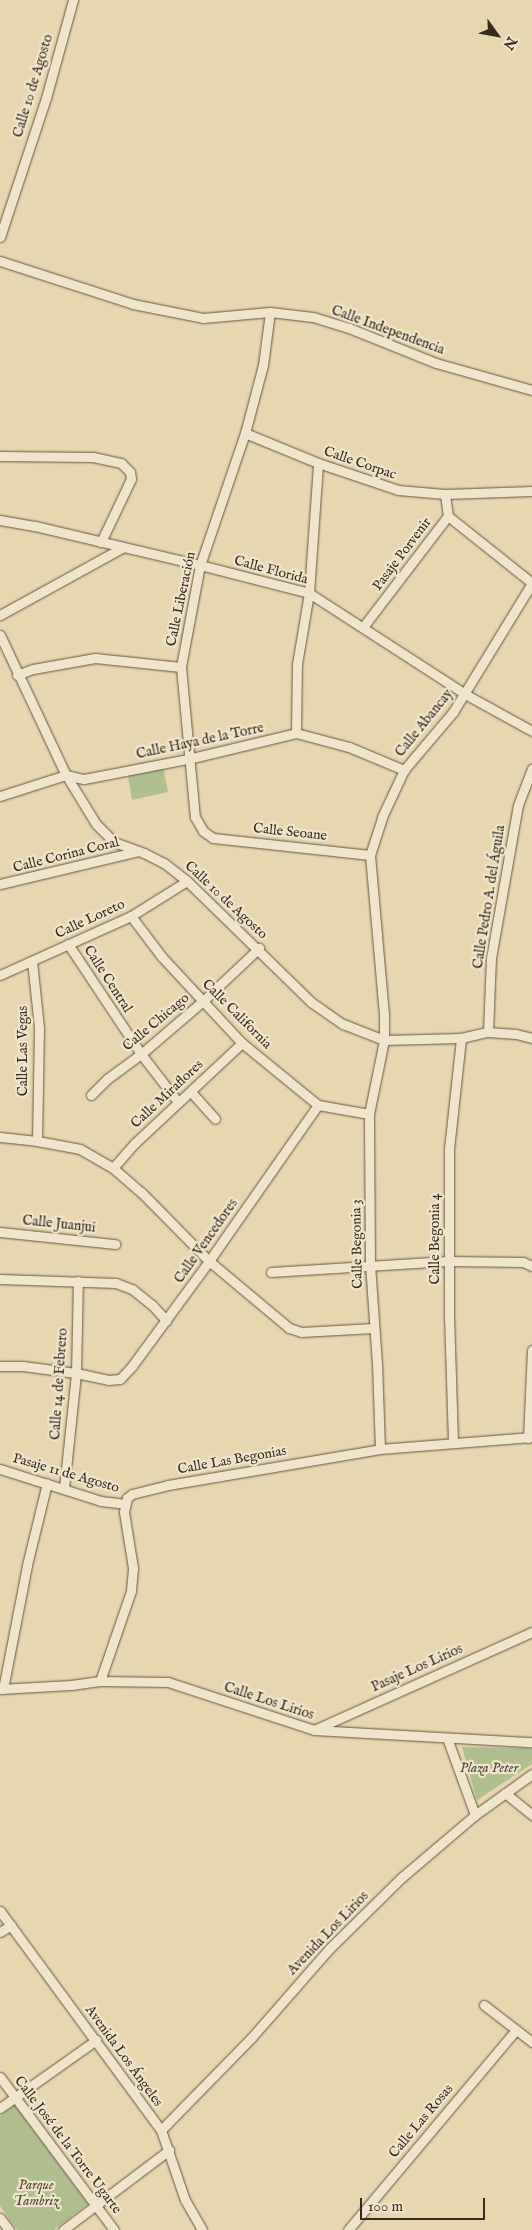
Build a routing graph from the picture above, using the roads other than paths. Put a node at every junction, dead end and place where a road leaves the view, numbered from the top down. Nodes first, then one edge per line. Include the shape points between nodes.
1 (73, 0) edge
2 (0, 238) edge
3 (0, 261) edge
4 (270, 312) junction
5 (532, 390) edge
6 (244, 433) junction
7 (0, 456) edge
8 (318, 463) junction
9 (532, 491) edge
10 (445, 494) junction
11 (448, 516) junction
12 (0, 520) edge
13 (101, 542) junction
14 (122, 548) junction
15 (200, 565) junction
16 (532, 583) edge
17 (309, 594) junction
18 (0, 615) edge
19 (364, 627) junction
20 (0, 635) edge
21 (181, 667) junction
22 (17, 676) junction
23 (465, 694) junction
24 (532, 731) edge
25 (296, 734) junction
26 (188, 759) junction
27 (532, 769) edge
28 (404, 770) junction
29 (66, 775) junction
30 (0, 796) edge
31 (207, 835) joint
32 (138, 851) junction
33 (370, 855) junction
34 (187, 881) junction
35 (0, 884) edge
36 (131, 916) junction
37 (68, 944) junction
38 (259, 948) junction
39 (32, 961) junction
40 (0, 975) edge
41 (204, 1000) junction
42 (488, 1032) junction
43 (461, 1038) junction
44 (532, 1038) edge
45 (384, 1040) junction
46 (242, 1043) junction
47 (141, 1054) junction
48 (192, 1092) junction
49 (91, 1095) dead end
50 (178, 1102) junction
51 (318, 1105) junction
52 (369, 1114) junction
53 (215, 1119) dead end
54 (0, 1137) edge
55 (37, 1141) junction
56 (113, 1168) junction
57 (0, 1232) edge
58 (115, 1244) dead end
59 (209, 1261) junction
60 (448, 1261) junction
61 (370, 1265) junction
62 (532, 1266) edge
63 (271, 1272) dead end
64 (0, 1279) edge
65 (78, 1281) junction
66 (166, 1320) junction
67 (374, 1328) junction
68 (532, 1350) edge
69 (0, 1366) edge
70 (76, 1373) junction
71 (530, 1438) edge
72 (453, 1442) junction
73 (380, 1448) junction
74 (0, 1469) edge
75 (47, 1483) junction
76 (64, 1488) junction
77 (124, 1504) junction
78 (532, 1632) edge
79 (100, 1680) junction
80 (1, 1689) edge
81 (314, 1730) junction
82 (446, 1738) junction
83 (532, 1742) edge
84 (532, 1774) edge
85 (505, 1793) junction
86 (475, 1815) junction
87 (532, 1815) edge
88 (0, 1911) edge
89 (11, 1925) junction
90 (0, 1932) edge
91 (484, 2005) dead end
92 (516, 2030) junction
93 (96, 2040) junction
94 (532, 2042) edge
95 (0, 2077) edge
96 (15, 2098) junction
97 (0, 2108) edge
98 (161, 2130) junction
99 (169, 2150) junction
100 (96, 2205) junction
101 (0, 2218) edge
102 (9, 2230) edge
103 (63, 2230) edge
104 (114, 2230) edge
105 (202, 2230) edge
106 (348, 2230) edge

1 - 2 street, Calle 10 de Agosto via 46,98
3 - 4 street, Calle Independencia via 133,304 202,318
4 - 5 street, Calle Independencia via 331,322 436,363
4 - 6 street, Calle Liberación via 263,365
6 - 8 street, Calle Corpac
6 - 15 street, Calle Liberación
7 - 13 street via 93,458 122,463 130,472 131,479
8 - 10 street, Calle Corpac via 398,490
8 - 17 street
9 - 10 street, Calle Corpac
10 - 11 street, Pasaje Porvenir
11 - 16 street
11 - 19 street, Pasaje Porvenir
12 - 13 street, Calle Florida
13 - 14 street, Calle Florida
14 - 15 street, Calle Florida
14 - 18 street
15 - 17 street, Calle Florida
15 - 21 street, Calle Liberación
16 - 23 street, Calle Abancay
17 - 19 street, Calle Florida
17 - 25 street via 297,664
19 - 23 street, Calle Florida
20 - 22 street, Calle 10 de Agosto
21 - 22 street via 95,658
21 - 26 street, Calle Liberación
22 - 29 street, Calle 10 de Agosto
23 - 24 street, Calle Florida
23 - 28 street, Calle Abancay
25 - 26 street, Calle Haya de la Torre
25 - 28 street, Calle Haya de la Torre via 349,747
26 - 29 street, Calle Haya de la Torre via 84,779
26 - 31 street, Calle Liberación via 195,817
27 - 42 street, Calle Pedro A. del Águila via 518,805 491,958
28 - 33 street, Calle Abancay via 382,817
29 - 30 street, Calle Haya de la Torre
29 - 32 street, Calle 10 de Agosto via 96,824 114,842
31 - 33 street, Calle Seoane
32 - 34 street, Calle 10 de Agosto via 164,863
32 - 35 street, Calle Corina Coral
33 - 45 street, Calle Abancay
34 - 36 street, Calle Loreto
34 - 38 street, Calle 10 de Agosto
36 - 37 street, Calle Loreto
36 - 41 street, Calle California via 162,957
37 - 39 street, Calle Loreto
37 - 47 street, Calle Central
38 - 41 street, Calle Chicago
38 - 45 street, Calle 10 de Agosto via 311,1002 343,1024
39 - 40 street, Calle Loreto
39 - 55 street, Calle Las Vegas via 39,1028
41 - 46 street, Calle California
41 - 47 street, Calle Chicago
42 - 43 street, Calle 10 de Agosto
42 - 44 street, Calle 10 de Agosto
43 - 45 street, Calle 10 de Agosto
43 - 60 street, Calle Begonia 4 via 449,1149
45 - 52 street, Calle Begonia 3
46 - 48 street, Calle Miraflores
46 - 51 street, Calle California
47 - 49 street, Calle Chicago
47 - 50 street, Calle Central
48 - 50 street, Calle Miraflores
48 - 53 street
50 - 56 street, Calle Miraflores
51 - 52 street, Calle California
51 - 59 street, Calle Vencedores
52 - 61 street, Calle Begonia 3
54 - 55 street
55 - 56 street via 80,1149
56 - 59 street
57 - 58 street, Calle Juanjui
59 - 66 street, Calle Vencedores
59 - 67 street via 294,1331
60 - 61 street
60 - 62 street via 524,1262
60 - 72 street, Calle Begonia 4
61 - 63 street
61 - 67 street, Calle Begonia 3
64 - 65 street
65 - 66 street via 116,1284 132,1289
65 - 70 street, Calle 14 de Febrero
66 - 70 street, Calle Vencedores via 120,1379 108,1380
67 - 73 street, Calle Begonia 3
68 - 71 street
69 - 70 street
70 - 76 street, Calle 14 de Febrero
71 - 72 street, Calle Las Begonias
72 - 73 street, Calle Las Begonias
73 - 77 street, Calle Las Begonias via 168,1484 132,1494
74 - 75 street, Pasaje 11 de Agosto
75 - 76 street, Pasaje 11 de Agosto
75 - 80 street
76 - 77 street, Pasaje 11 de Agosto via 101,1501
77 - 79 street via 133,1568 131,1591
78 - 81 street, Pasaje Los Lirios
79 - 80 street, Calle Los Lirios
79 - 81 street, Calle Los Lirios via 168,1682
81 - 82 street, Calle Los Lirios
82 - 83 street, Calle Los Lirios
82 - 86 street
84 - 85 street, Avenida Los Lirios
85 - 86 street, Avenida Los Lirios
85 - 87 street
86 - 98 street, Avenida Los Lirios via 401,1878 330,1948 252,2037
88 - 89 street, Avenida Los Ángeles
89 - 90 street
89 - 93 street, Avenida Los Ángeles
91 - 92 street
92 - 94 street
92 - 106 street, Calle Las Rosas
93 - 96 street
93 - 98 street, Avenida Los Ángeles
95 - 96 street, Calle José de la Torre Ugarte
96 - 97 street
96 - 100 street, Calle José de la Torre Ugarte
98 - 99 street, Avenida Los Ángeles
99 - 100 street
99 - 105 street, Avenida Los Ángeles via 185,2200
100 - 103 street
100 - 104 street, Calle José de la Torre Ugarte
101 - 102 street

